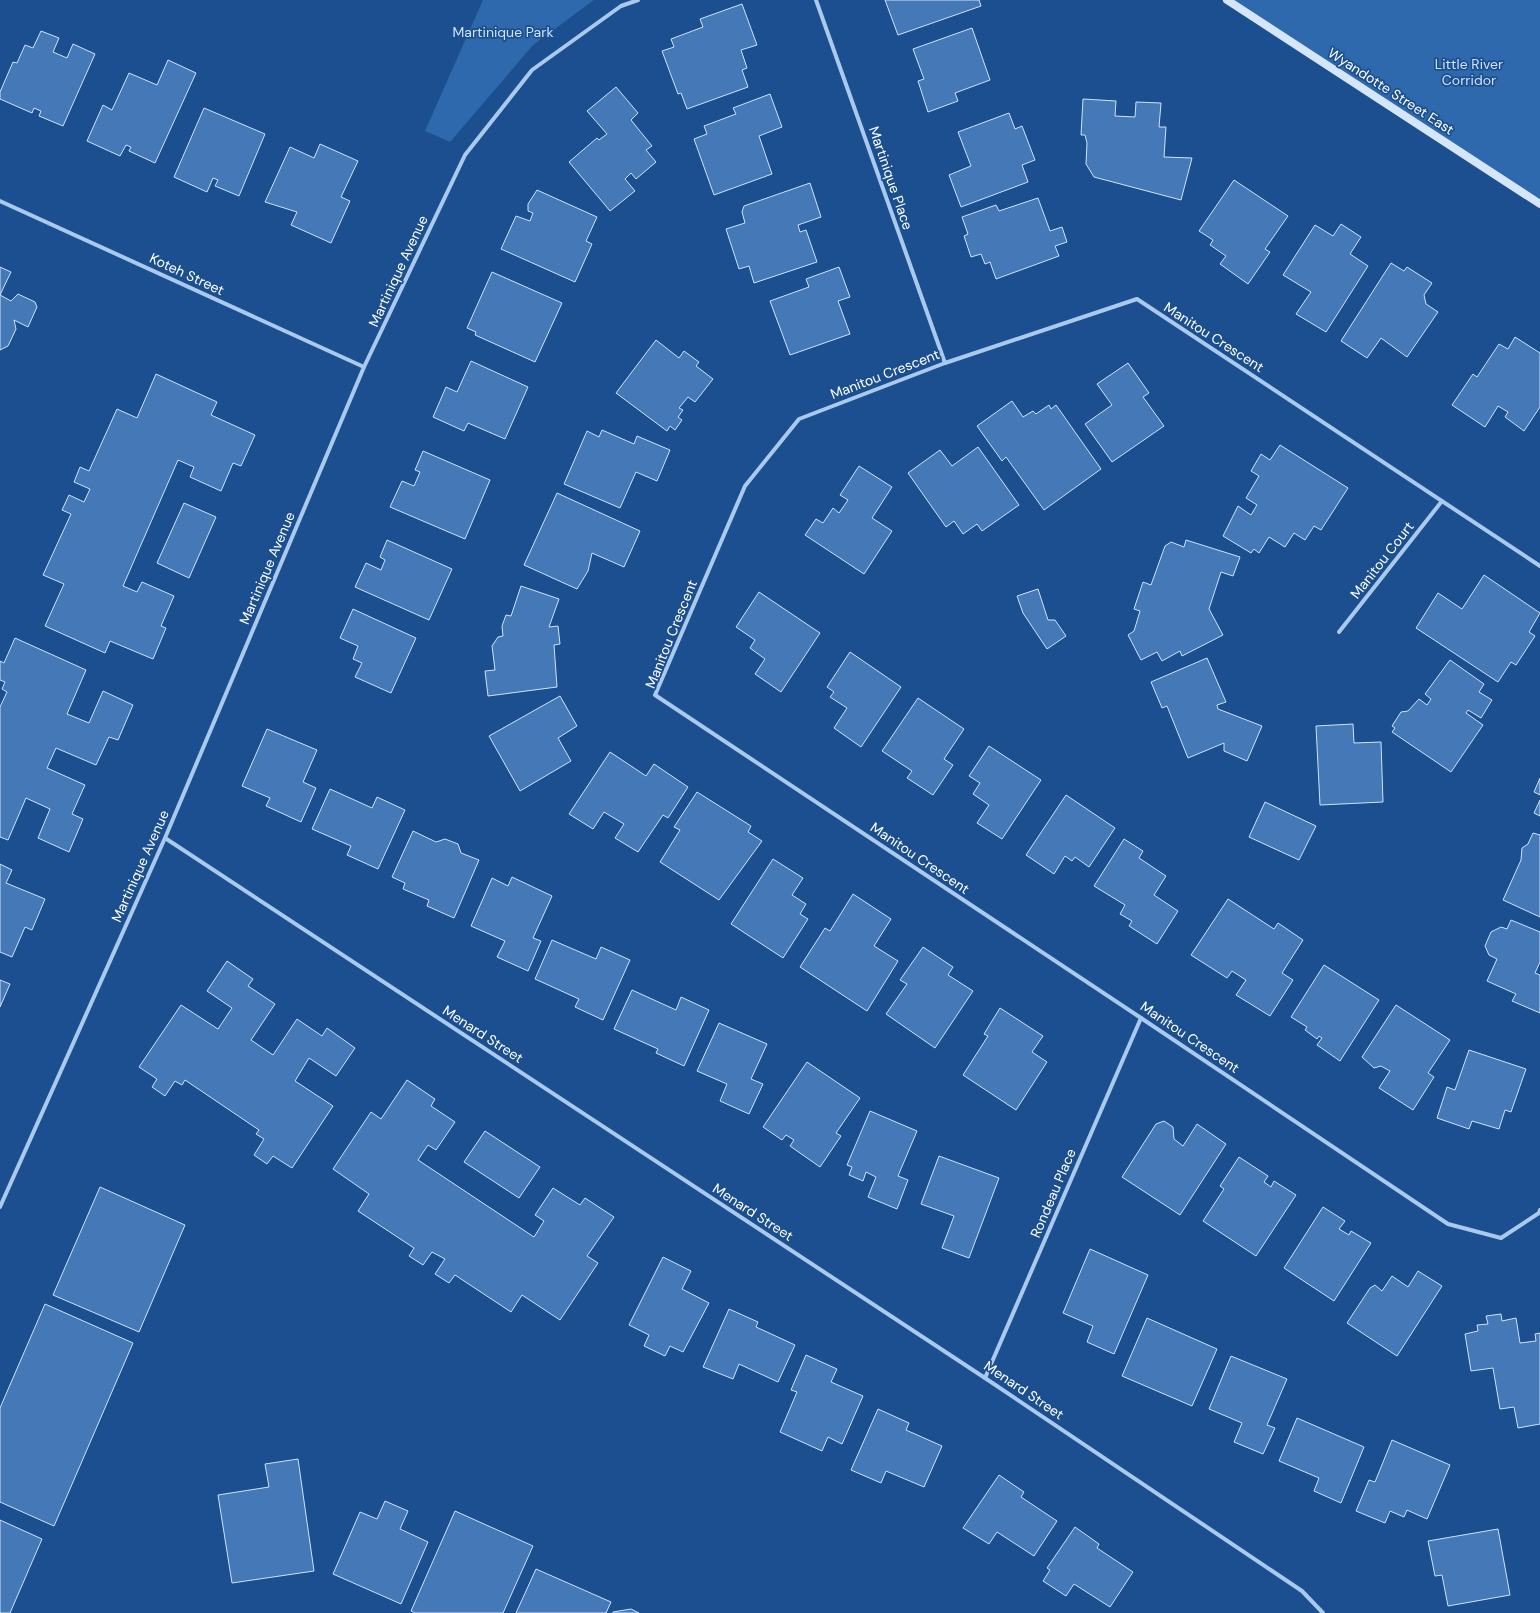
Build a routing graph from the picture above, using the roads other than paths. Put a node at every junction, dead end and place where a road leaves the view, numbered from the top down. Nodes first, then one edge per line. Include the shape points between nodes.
1 (638, 0) edge
2 (816, 0) edge
3 (1227, 0) edge
4 (0, 201) edge
5 (1540, 204) edge
6 (945, 363) junction
7 (364, 367) junction
8 (1442, 501) junction
9 (1540, 566) edge
10 (1339, 632) dead end
11 (165, 838) junction
12 (1141, 1018) junction
13 (0, 1207) edge
14 (1540, 1210) edge
15 (985, 1378) junction
16 (1323, 1613) edge

1 - 7 street, Martinique Avenue via 621,6 532,70 465,155
2 - 6 street, Martinique Place
3 - 5 street, Wyandotte Street East
4 - 7 street, Koteh Street
6 - 8 street, Manitou Crescent via 1137,299
6 - 12 street, Manitou Crescent via 799,419 745,486 655,695
7 - 11 street, Martinique Avenue
8 - 9 street, Manitou Crescent
8 - 10 street, Manitou Court
11 - 13 street, Martinique Avenue
11 - 15 street, Menard Street
12 - 14 street, Manitou Crescent via 1448,1224 1501,1238
12 - 15 street, Rondeau Place
15 - 16 street, Menard Street via 1302,1591

